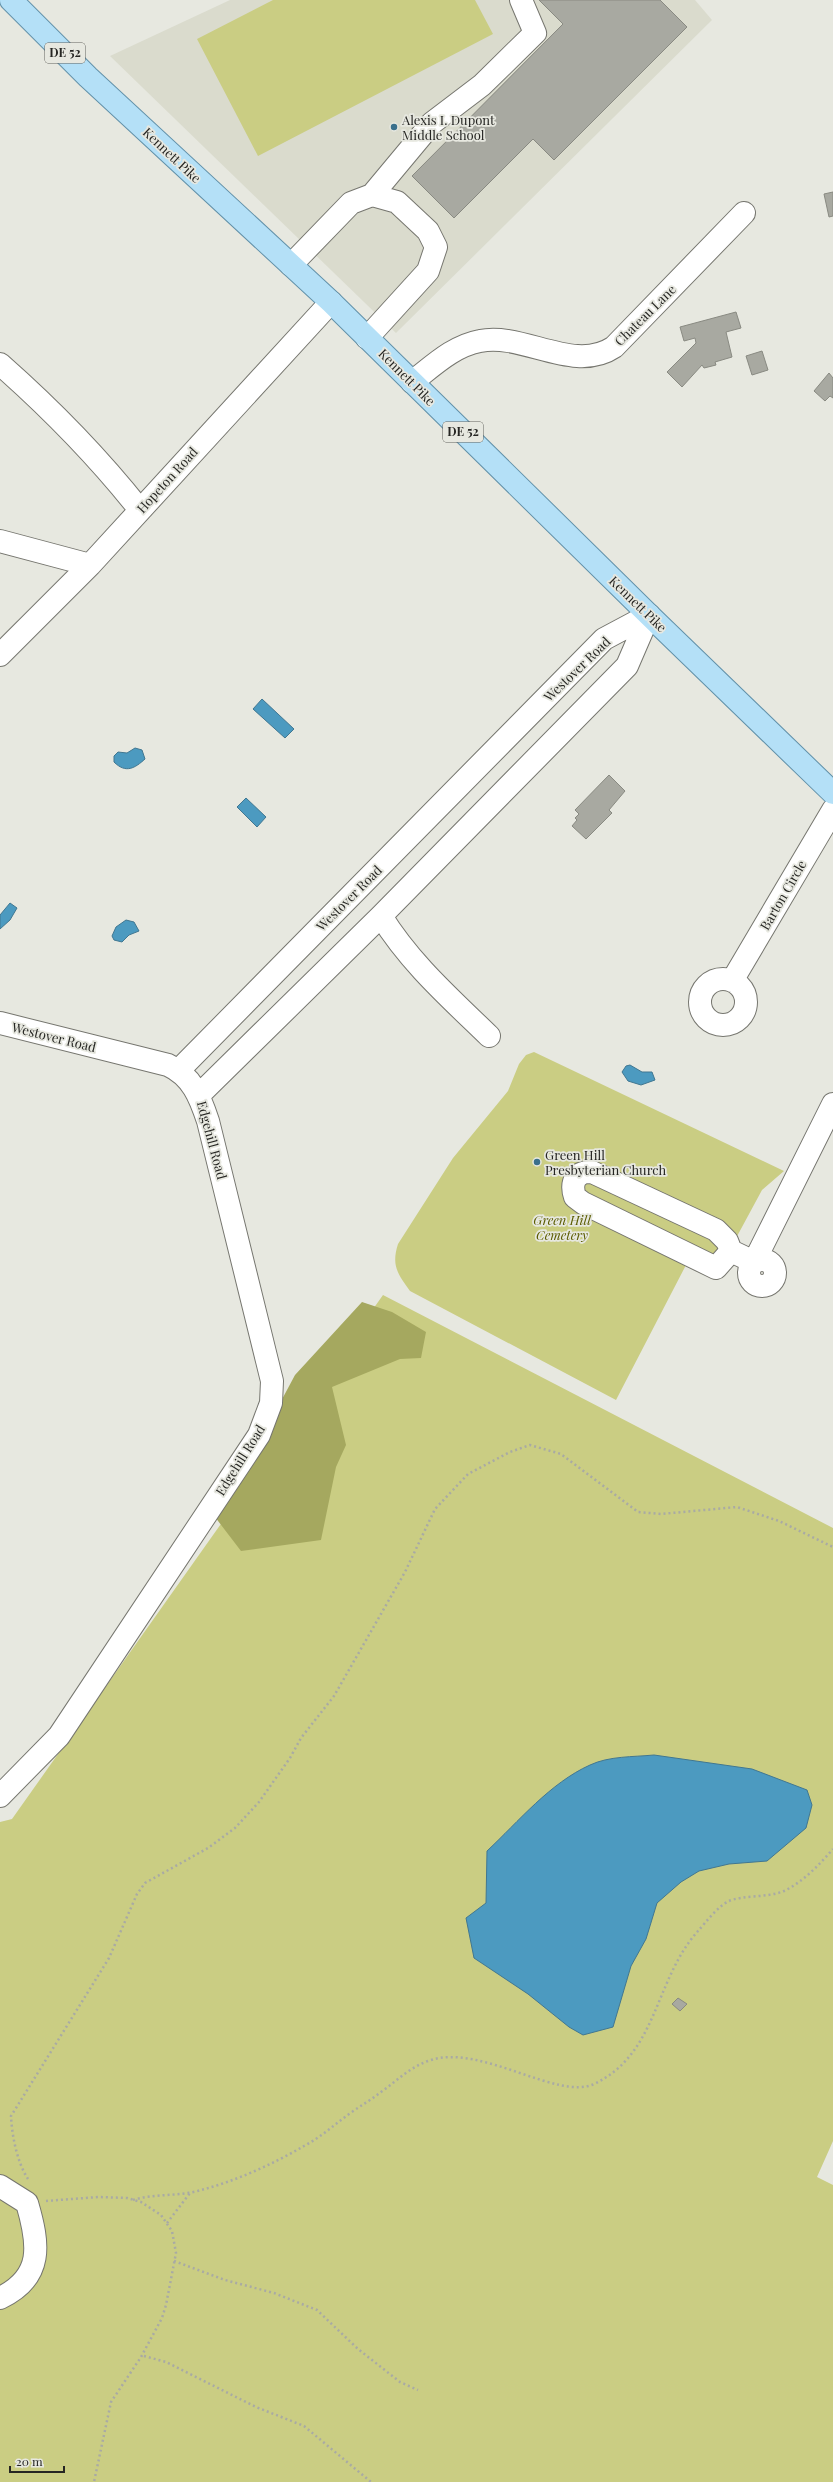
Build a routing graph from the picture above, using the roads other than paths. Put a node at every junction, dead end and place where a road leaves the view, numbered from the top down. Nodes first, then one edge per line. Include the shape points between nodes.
1 (12, 0) edge
2 (521, 0) edge
3 (372, 195) junction
4 (744, 214) dead end
5 (291, 265) junction
6 (331, 302) junction
7 (367, 338) junction
8 (0, 364) edge
9 (412, 382) junction
10 (140, 510) junction
11 (0, 541) edge
12 (90, 565) junction
13 (649, 615) junction
14 (0, 655) edge
15 (833, 793) edge
16 (833, 810) edge
17 (381, 916) junction
18 (732, 981) dead end
19 (0, 1023) edge
20 (490, 1036) dead end
21 (179, 1070) junction
22 (200, 1095) junction
23 (833, 1104) edge
24 (731, 1251) junction
25 (0, 1796) edge
26 (0, 2186) edge
27 (0, 2298) edge

1 - 5 main road, Kennett Pike / DE 52 via 88,77
2 - 3 street via 534,33 482,85 432,123
3 - 5 street via 351,203
3 - 7 street via 398,202 428,231 436,247 428,271
4 - 9 street, Chateau Lane via 614,347 605,353 582,356 505,342 479,341 456,349
5 - 6 main road, Kennett Pike / DE 52
6 - 7 main road, Kennett Pike / DE 52
6 - 10 street, Hopeton Road
7 - 9 main road, Kennett Pike / DE 52
8 - 10 street via 36,395 96,457
9 - 13 main road, Kennett Pike / DE 52
10 - 12 street, Hopeton Road
11 - 12 street
12 - 14 street, Hopeton Road
13 - 15 main road, Kennett Pike / DE 52
13 - 17 street via 627,666
13 - 21 street, Westover Road via 604,639
16 - 18 street, Barton Circle
17 - 20 street via 394,938 430,980
17 - 22 street
19 - 21 street, Westover Road via 168,1065
21 - 22 street, Edgehill Road
22 - 25 street, Edgehill Road via 272,1381 272,1404 259,1435 59,1736
23 - 24 street via 754,1262
24 - 24 street via 727,1241 716,1230 592,1172 584,1171 573,1183 576,1197 583,1203 716,1268
26 - 27 street via 27,2203 35,2230 36,2262 15,2291

